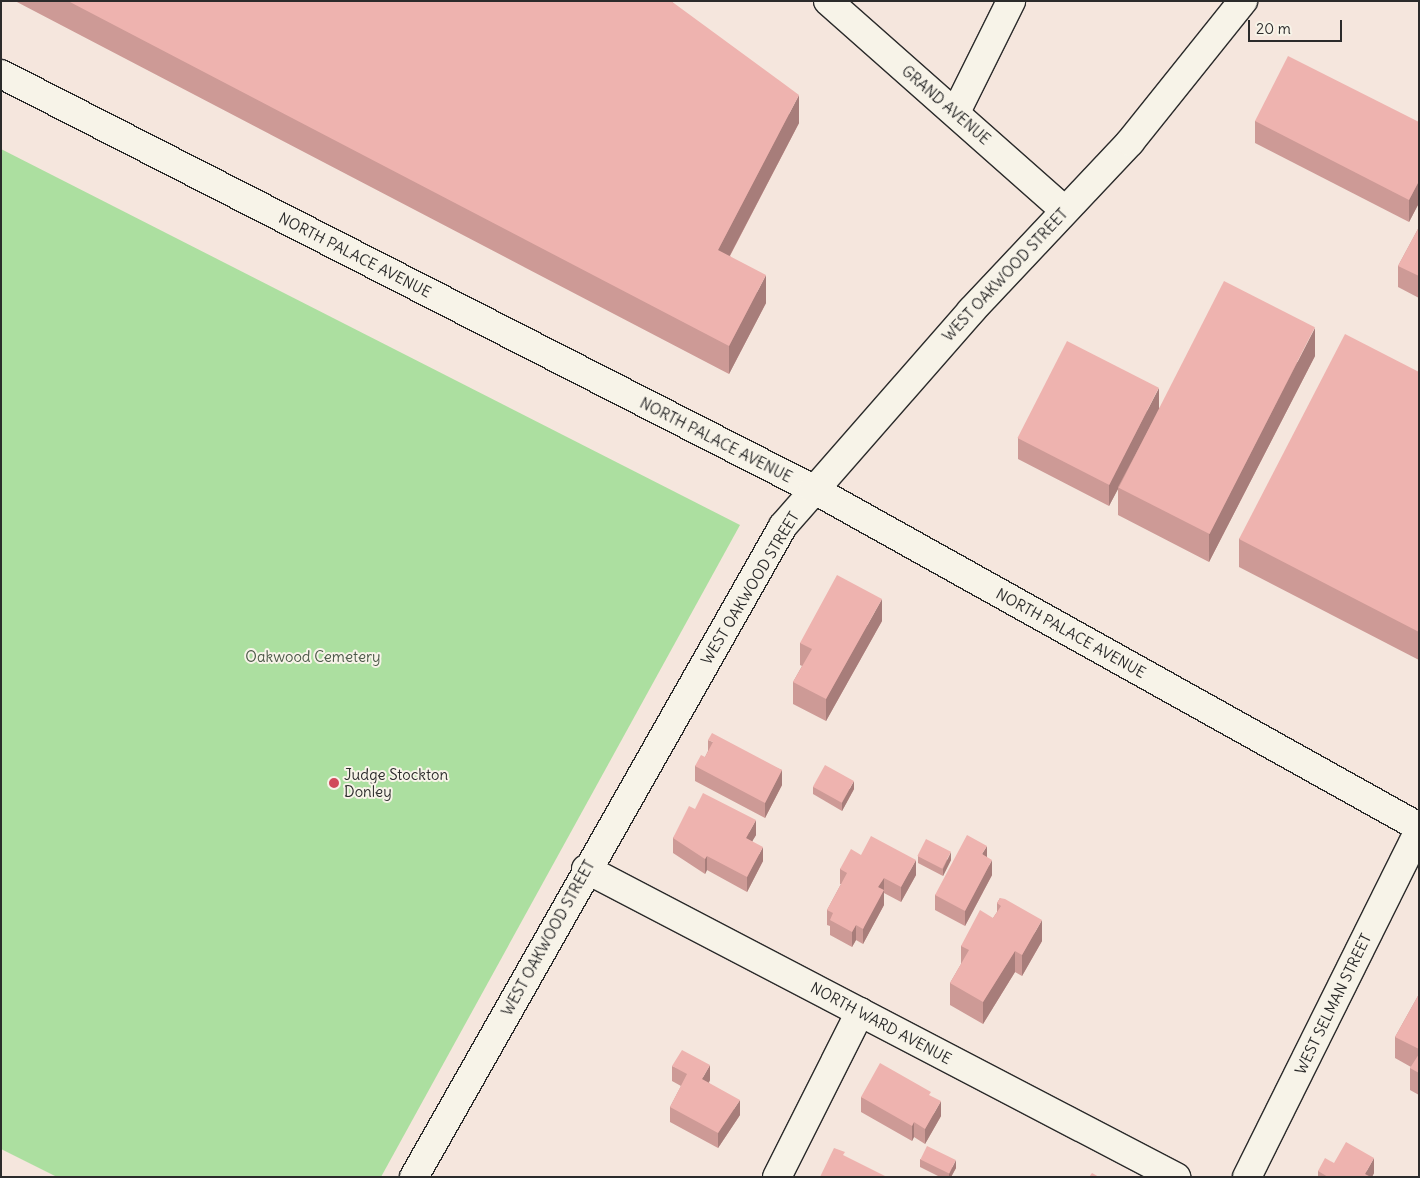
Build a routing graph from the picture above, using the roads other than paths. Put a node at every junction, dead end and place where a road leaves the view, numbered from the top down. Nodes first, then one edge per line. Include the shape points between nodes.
1 (828, 1) edge
2 (1012, 1) edge
3 (1243, 1) edge
4 (1, 74) edge
5 (956, 112) junction
6 (1064, 210) junction
7 (813, 489) junction
8 (1419, 829) edge
9 (586, 869) junction
10 (860, 1012) junction
11 (414, 1177) edge
12 (777, 1177) edge
13 (1176, 1177) edge
14 (1247, 1177) edge

1 - 5 street, GRAND AVENUE
2 - 5 street
3 - 6 street, WEST OAKWOOD STREET via 1130,142
4 - 7 street, NORTH PALACE AVENUE
5 - 6 street, GRAND AVENUE
6 - 7 street, WEST OAKWOOD STREET
7 - 8 street, NORTH PALACE AVENUE
7 - 9 street, WEST OAKWOOD STREET via 783,526
8 - 14 street, WEST SELMAN STREET
9 - 10 street, NORTH WARD AVENUE
9 - 11 street, WEST OAKWOOD STREET
10 - 12 street
10 - 13 street, NORTH WARD AVENUE

